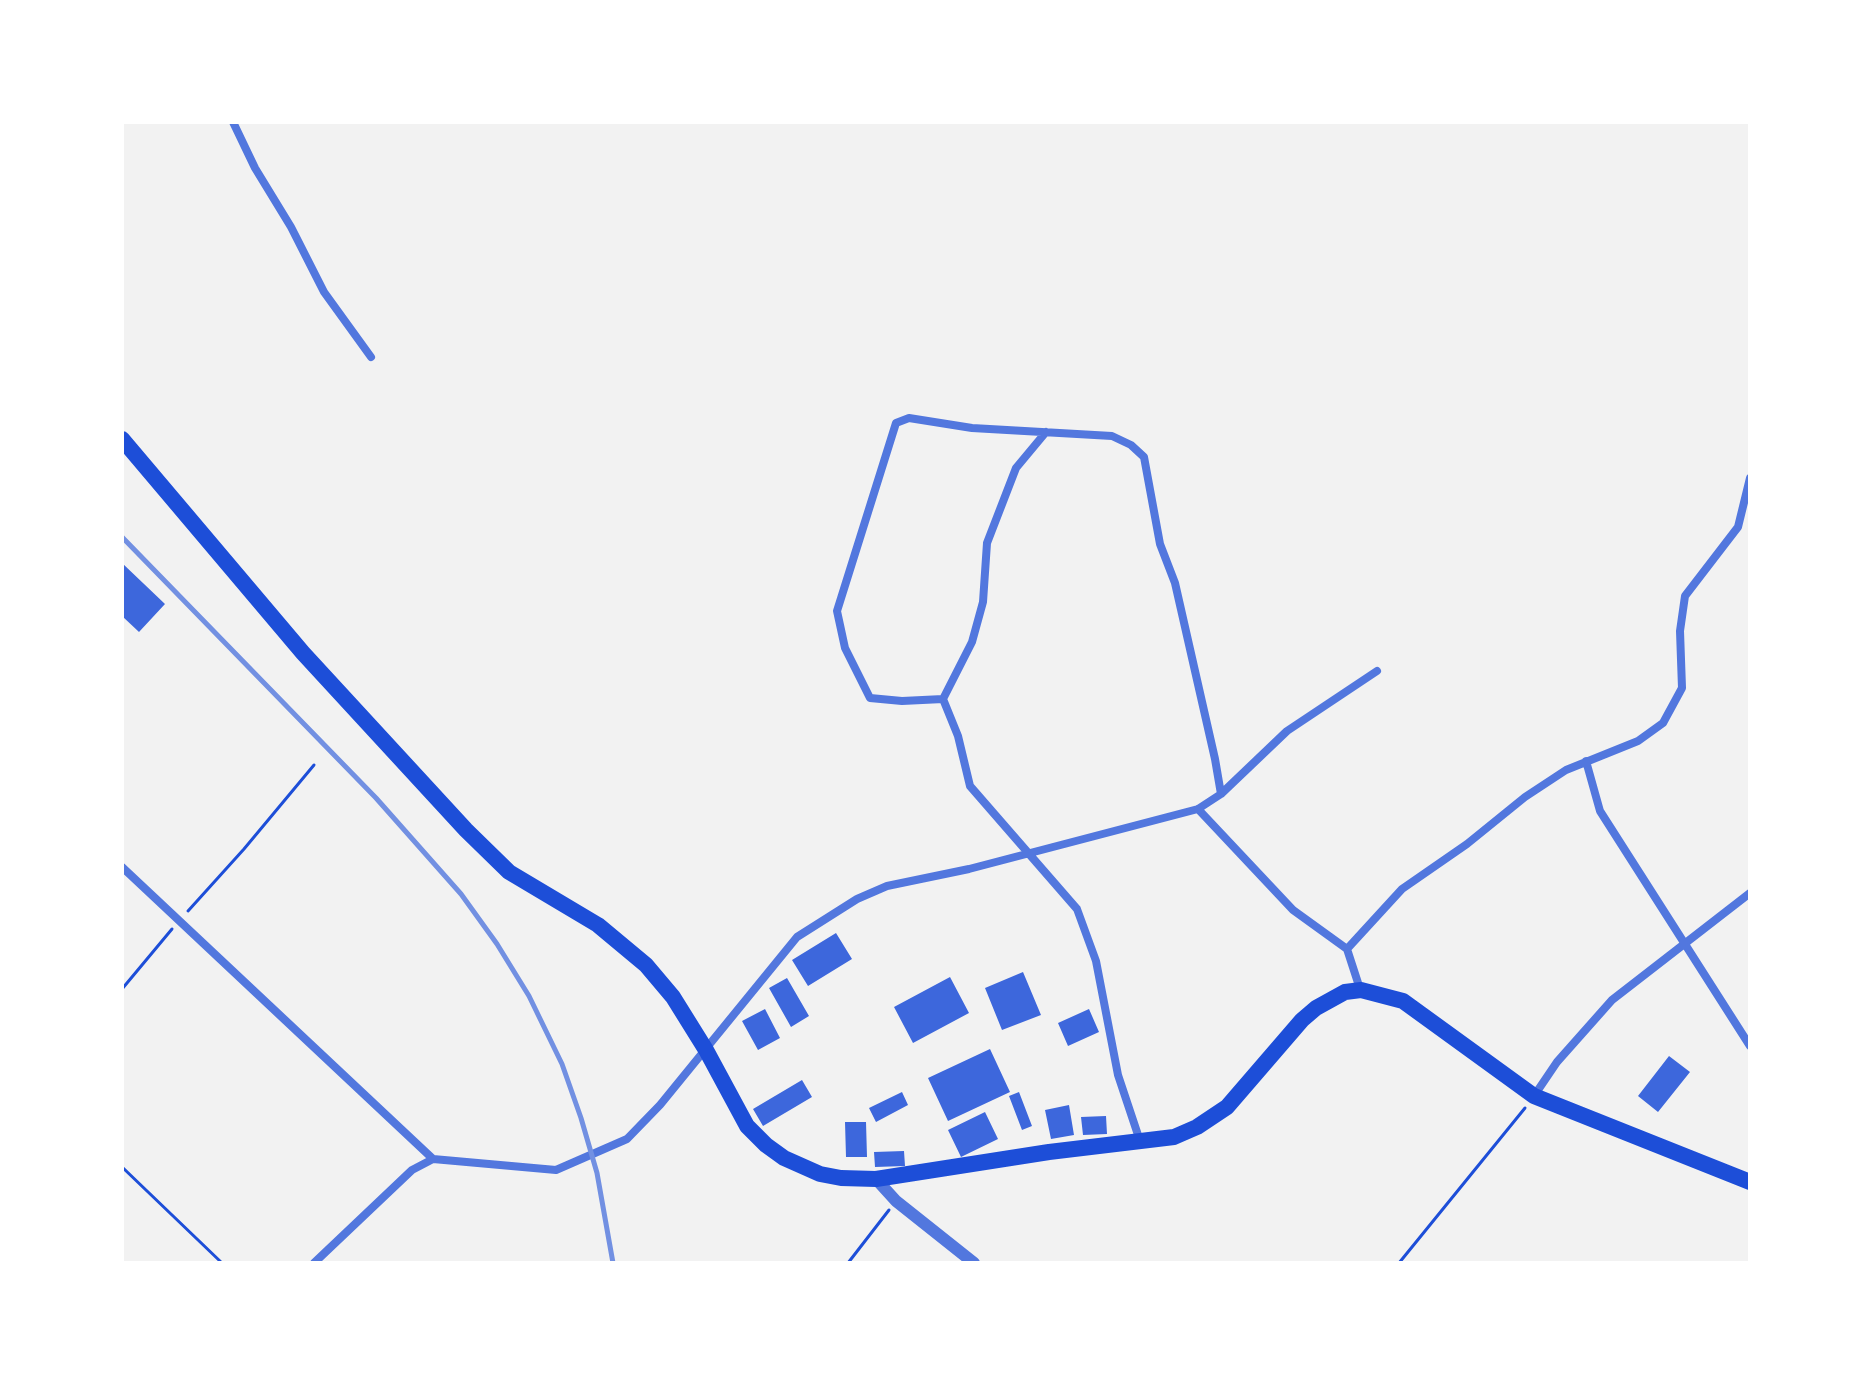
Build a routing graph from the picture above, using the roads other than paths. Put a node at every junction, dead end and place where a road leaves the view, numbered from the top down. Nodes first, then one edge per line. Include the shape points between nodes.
1 (233, 122) edge
2 (371, 357) dead end
3 (1046, 432) junction
4 (122, 439) edge
5 (1750, 478) edge
6 (1377, 671) dead end
7 (943, 699) junction
8 (1586, 761) junction
9 (1221, 794) junction
10 (1198, 809) junction
11 (1027, 853) junction
12 (122, 867) edge
13 (1750, 893) edge
14 (1685, 945) junction
15 (1347, 949) junction
16 (1361, 990) junction
17 (1750, 1046) edge
18 (706, 1050) junction
19 (1534, 1096) junction
20 (1140, 1141) junction
21 (433, 1159) junction
22 (876, 1179) junction
23 (1750, 1182) edge
24 (314, 1263) edge
25 (974, 1263) edge

1 - 2 street via 324,292
3 - 7 street via 1016,468 991,530 983,602 972,642
3 - 7 street via 909,418 896,423 837,611 845,648 870,698
3 - 9 street via 1112,436 1144,457
4 - 18 main road via 303,653 456,819 509,872 598,925 646,965
5 - 8 street via 1738,527 1685,596 1682,688 1663,723 1638,741
6 - 9 street via 1287,731
7 - 11 street via 970,786
8 - 14 street via 1600,811
8 - 15 street via 1525,797 1402,889
9 - 10 street
10 - 11 street
10 - 15 street via 1293,910
11 - 18 street via 887,886 857,899 797,937
11 - 20 street via 1077,909 1096,961 1118,1075
12 - 21 street
13 - 14 street
14 - 17 street
14 - 19 street via 1612,1000
15 - 16 street
16 - 19 main road via 1403,1001
16 - 20 main road via 1329,999 1302,1020 1227,1107 1174,1137
18 - 21 street via 627,1139 591,1157 556,1170
18 - 22 main road via 747,1126 766,1145 820,1174
19 - 23 main road
20 - 22 main road
21 - 24 street via 412,1170
22 - 25 street

